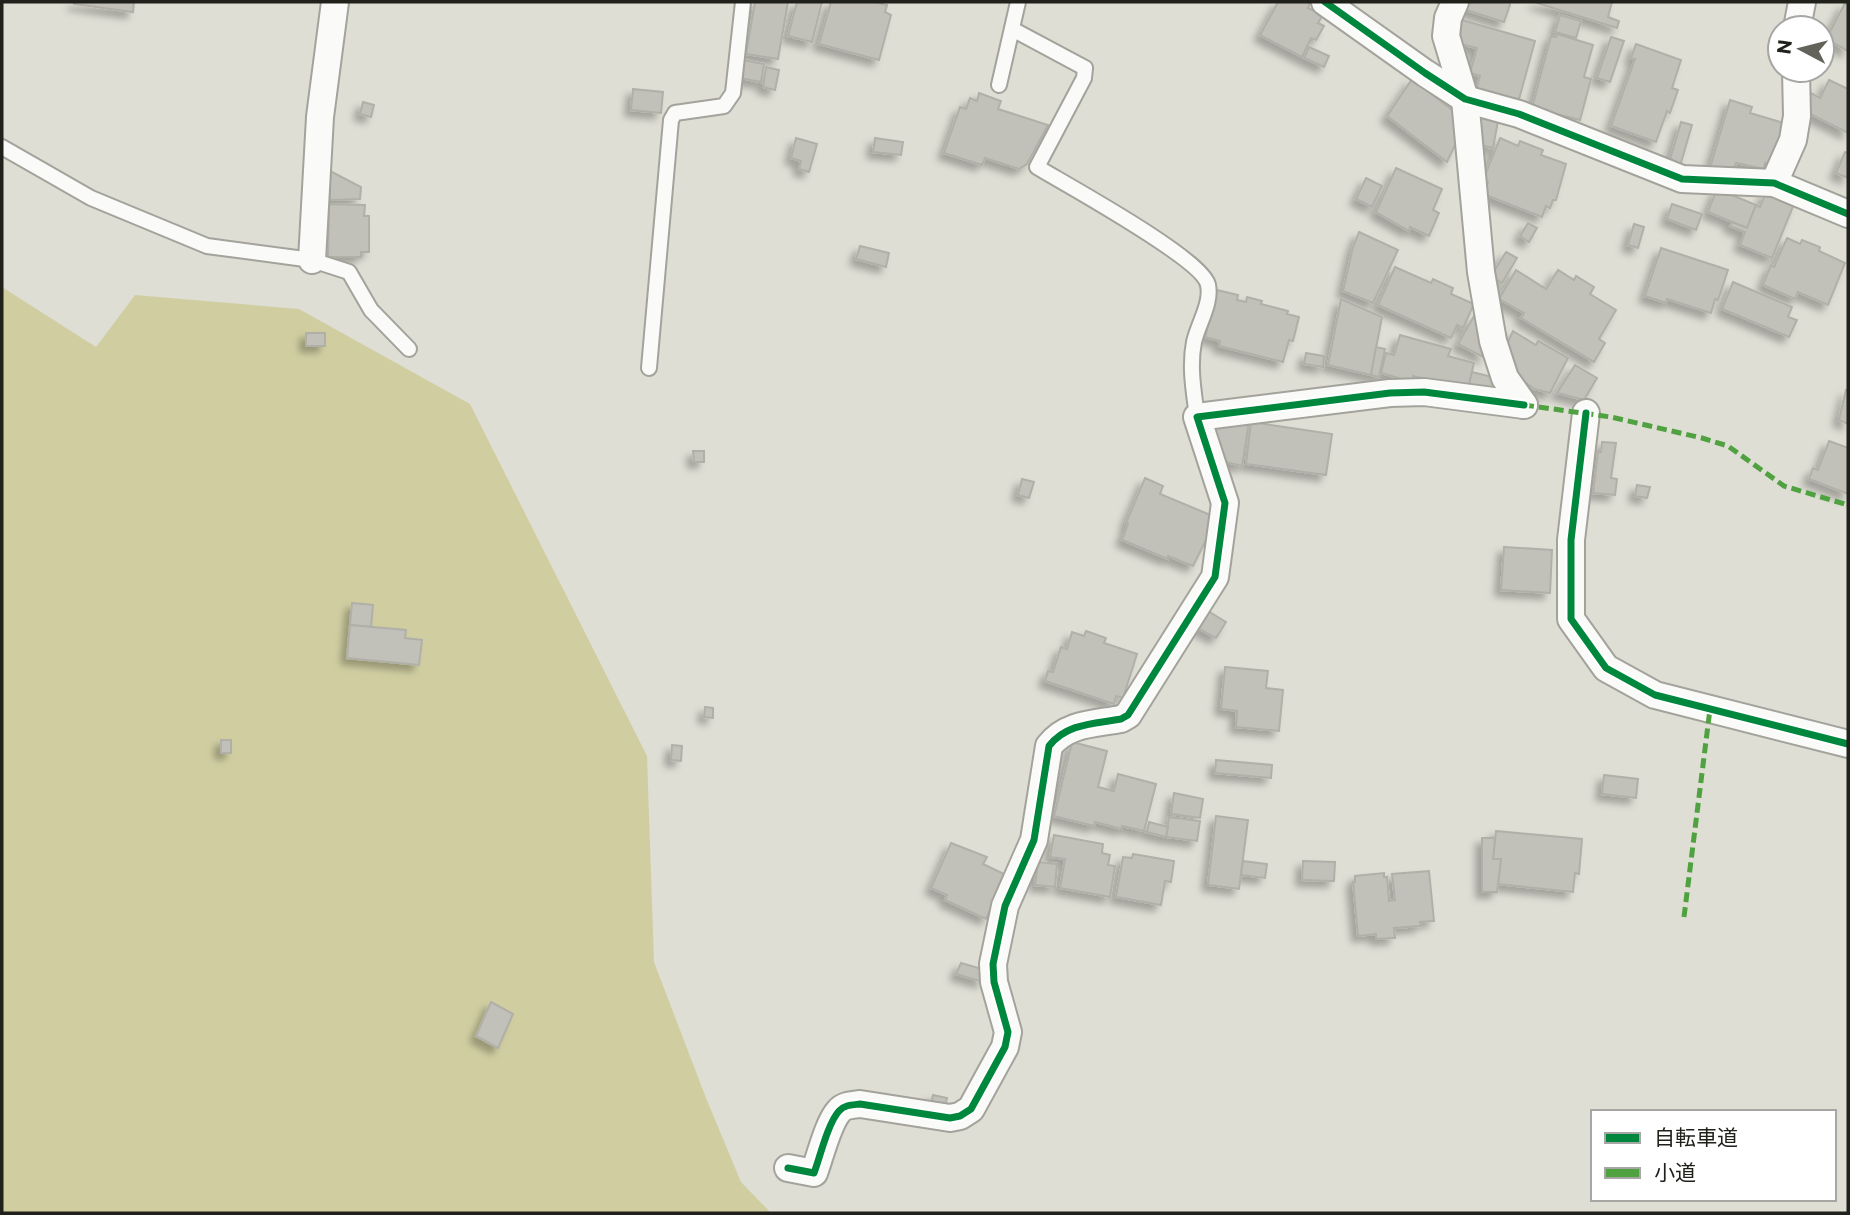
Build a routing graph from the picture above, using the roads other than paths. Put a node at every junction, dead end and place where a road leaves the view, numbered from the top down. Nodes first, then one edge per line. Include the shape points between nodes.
1 (335, 2) edge
2 (743, 2) edge
3 (1018, 2) edge
4 (1325, 2) edge
5 (1455, 2) edge
6 (1012, 29) junction
7 (1796, 84) edge
8 (999, 85) dead end
9 (1465, 99) junction
10 (2, 147) edge
11 (1774, 183) junction
12 (1848, 214) edge
13 (312, 260) junction
14 (409, 349) dead end
15 (649, 368) dead end
16 (1586, 413) dead end
17 (1197, 417) junction
18 (1848, 744) edge
19 (789, 1168) dead end

1 - 13 street via 320,117
2 - 15 lane via 729,102 675,113 671,120
3 - 6 lane
4 - 9 street
5 - 9 street via 1446,36
6 - 8 lane
6 - 17 lane via 1085,68 1037,167 1142,230 1199,271 1208,283 1194,344 1192,382
7 - 11 street via 1793,140
9 - 11 street via 1519,114 1682,179
9 - 17 street via 1481,272 1493,341 1505,378 1524,405 1412,392
10 - 13 lane via 91,198 196,242
11 - 12 street
13 - 14 lane via 349,272 371,310
16 - 18 street via 1571,540 1571,620 1605,668 1655,695
17 - 19 street via 1226,503 1215,577 1128,715 1066,730 1049,746 1034,840 1005,906 993,964 1008,1032 1005,1047 971,1109 960,1116 848,1105 839,1110 814,1173

